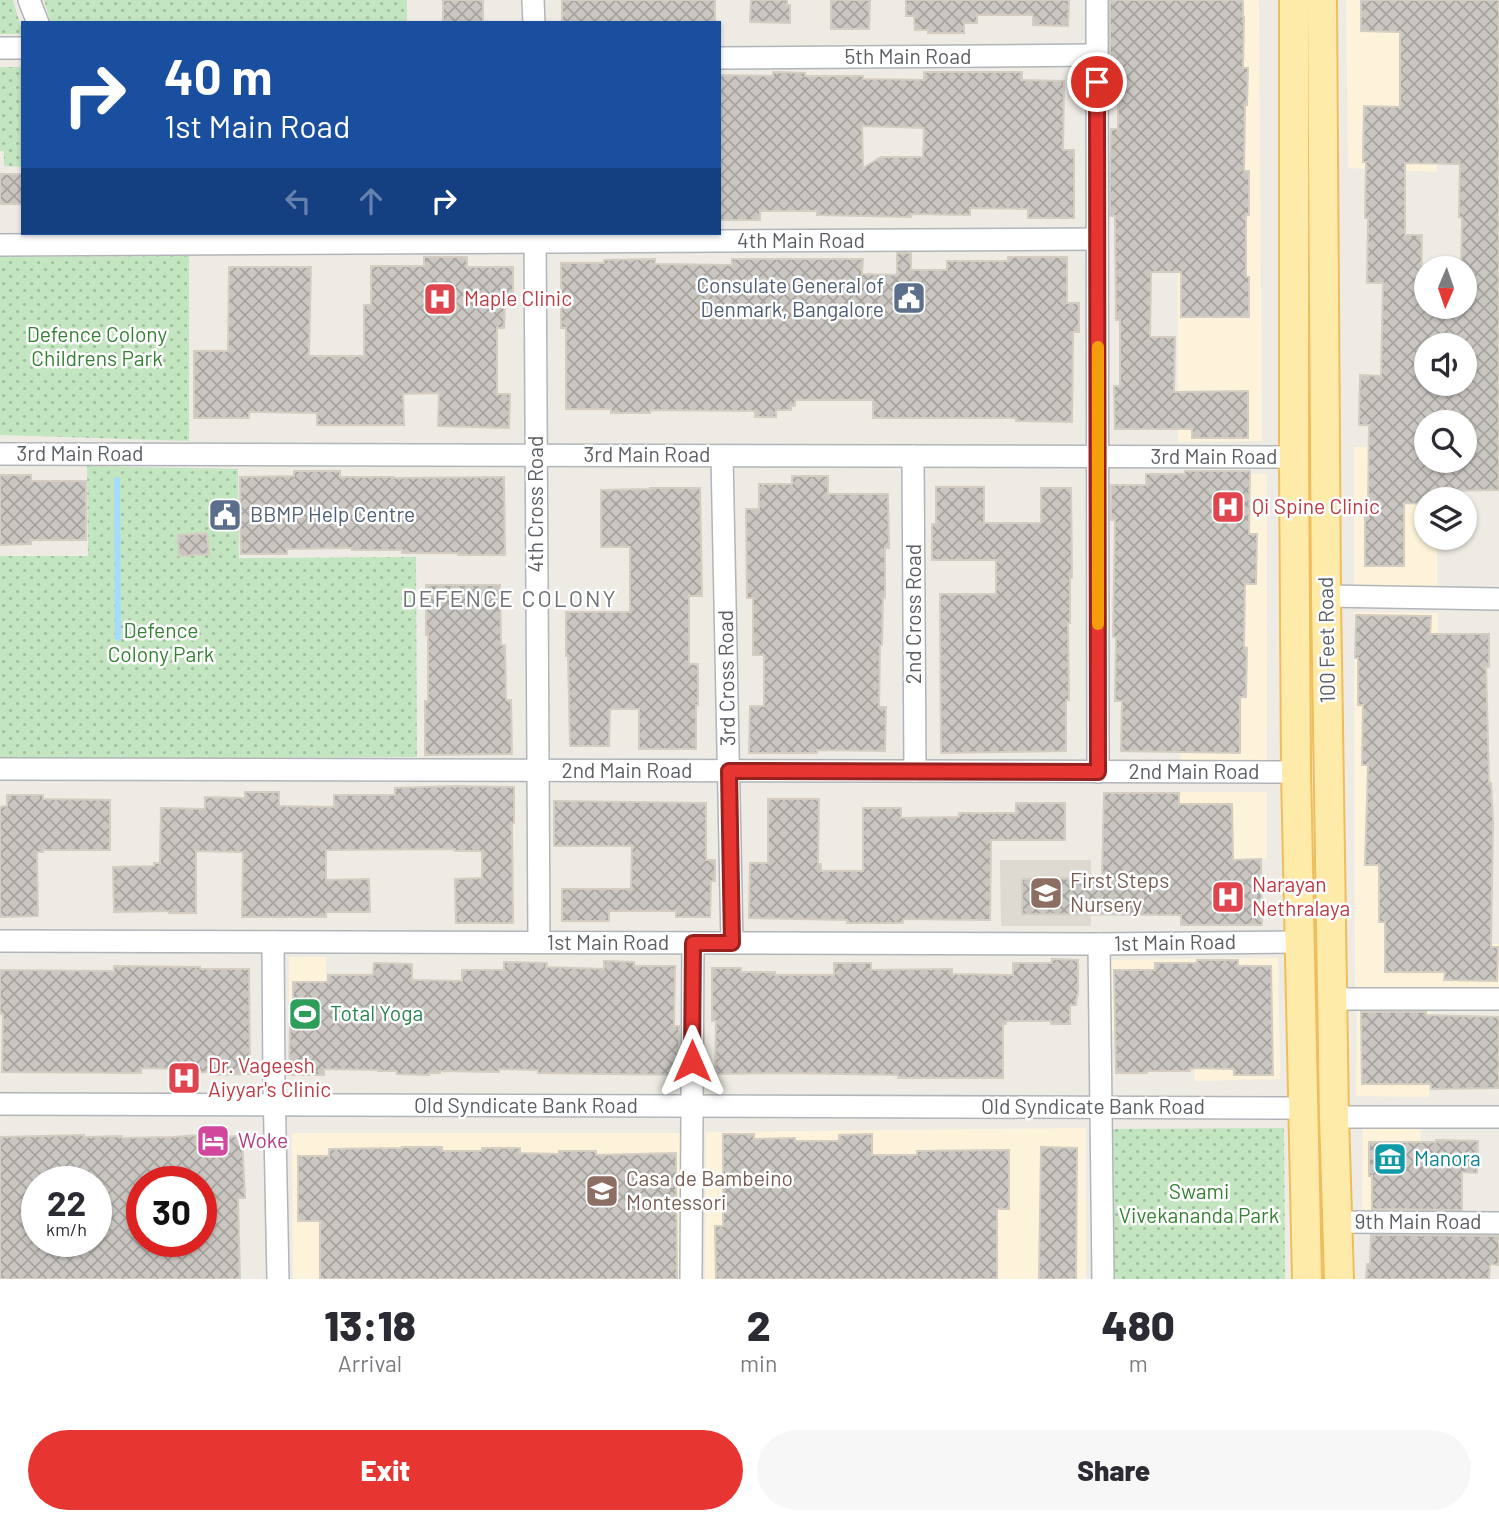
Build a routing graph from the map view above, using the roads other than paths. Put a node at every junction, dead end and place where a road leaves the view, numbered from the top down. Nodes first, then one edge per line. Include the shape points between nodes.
1 (29, 0) edge
2 (533, 0) edge
3 (1097, 0) edge
4 (1294, 0) edge
5 (1322, 0) edge
6 (37, 21) edge
7 (534, 21) edge
8 (0, 48) edge
9 (21, 48) edge
10 (1097, 55) junction
11 (721, 58) edge
12 (535, 238) edge
13 (71, 239) edge
14 (1097, 239) junction
15 (0, 245) edge
16 (0, 454) edge
17 (536, 455) junction
18 (722, 456) junction
19 (913, 456) junction
20 (1098, 456) junction
21 (1294, 457) junction
22 (1326, 596) junction
23 (1499, 598) edge
24 (0, 769) edge
25 (538, 770) junction
26 (729, 771) junction
27 (915, 771) junction
28 (1098, 772) junction
29 (1296, 772) junction
30 (0, 941) edge
31 (273, 942) junction
32 (539, 942) junction
33 (1300, 942) junction
34 (693, 943) junction
35 (732, 943) junction
36 (1099, 944) junction
37 (1333, 999) junction
38 (1499, 999) edge
39 (0, 1104) edge
40 (274, 1105) junction
41 (692, 1106) junction
42 (1102, 1107) junction
43 (1303, 1108) junction
44 (1334, 1117) junction
45 (1499, 1117) edge
46 (1338, 1222) junction
47 (1499, 1223) edge
48 (278, 1279) edge
49 (691, 1279) edge
50 (1103, 1279) edge
51 (1307, 1279) edge
52 (1339, 1279) edge

1 - 6 street
2 - 7 street
3 - 10 street
4 - 21 main road, 100 Feet Road
5 - 22 main road, 100 Feet Road
8 - 9 street
10 - 11 street, 5th Main Road
10 - 14 street
12 - 13 street, 4th Main Road
12 - 14 street, 4th Main Road
12 - 17 street, 4th Cross Road
13 - 15 street, 4th Main Road
14 - 20 street
16 - 17 street, 3rd Main Road
17 - 18 street, 3rd Main Road
17 - 25 street, 4th Cross Road
18 - 19 street, 3rd Main Road
18 - 26 street, 3rd Cross Road
19 - 20 street, 3rd Main Road
19 - 27 street, 2nd Cross Road
20 - 21 street, 3rd Main Road
20 - 28 street
21 - 29 main road, 100 Feet Road
22 - 23 street
22 - 37 main road, 100 Feet Road
24 - 25 street, 2nd Main Road
25 - 26 street, 2nd Main Road
25 - 32 street, 4th Cross Road
26 - 27 street, 2nd Main Road
26 - 35 street, 3rd Cross Road
27 - 28 street, 2nd Main Road
28 - 29 street, 2nd Main Road
29 - 33 main road, 100 Feet Road
30 - 31 street, 1st Main Road
31 - 32 street, 1st Main Road
31 - 40 street
32 - 34 street, 1st Main Road
33 - 36 street, 1st Main Road
33 - 43 main road, 100 Feet Road
34 - 35 street, 1st Main Road
34 - 41 street
35 - 36 street, 1st Main Road
36 - 42 street
37 - 38 street
37 - 44 main road, 100 Feet Road
39 - 40 street, Old Syndicate Bank Road
40 - 41 street, Old Syndicate Bank Road
40 - 48 street
41 - 42 street, Old Syndicate Bank Road
41 - 49 street
42 - 43 street, Old Syndicate Bank Road
42 - 50 street
43 - 51 main road, 100 Feet Road
44 - 45 street
44 - 46 main road, 100 Feet Road
46 - 47 street, 9th Main Road
46 - 52 main road, 100 Feet Road

